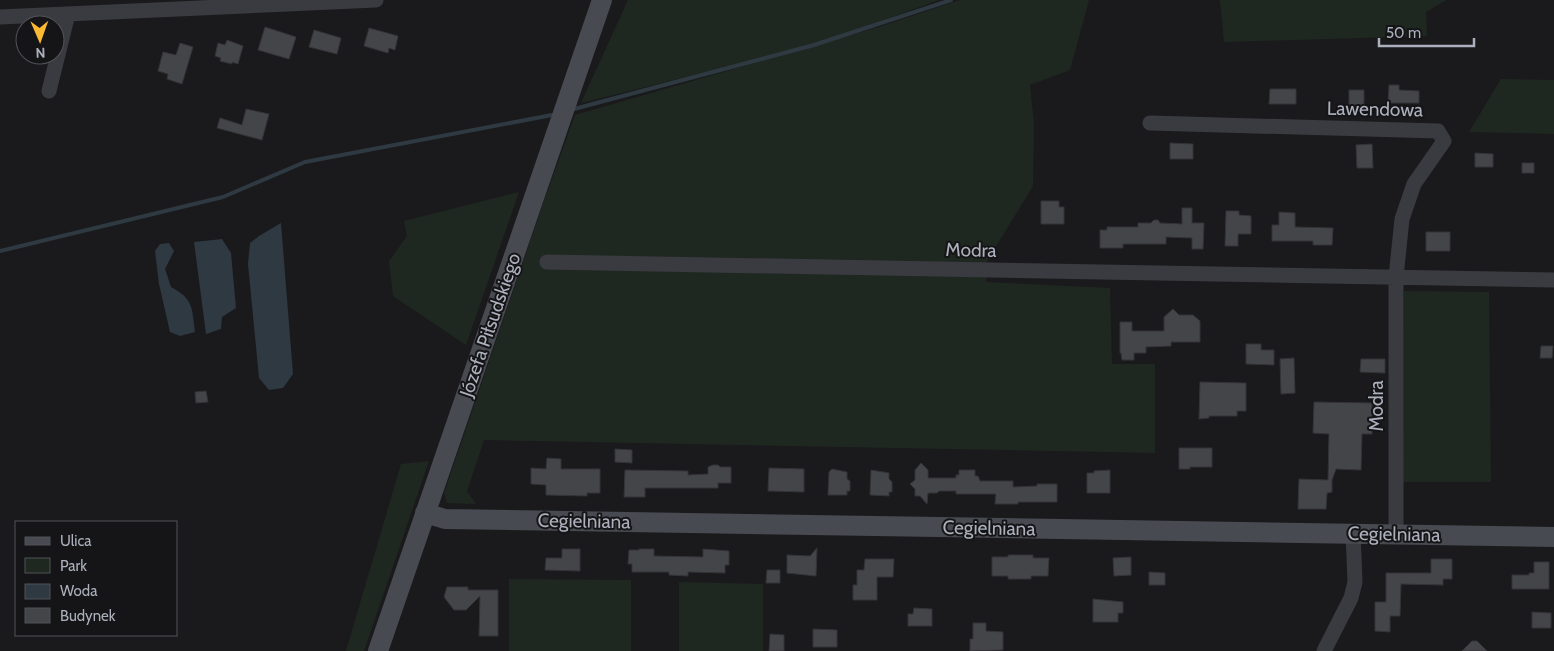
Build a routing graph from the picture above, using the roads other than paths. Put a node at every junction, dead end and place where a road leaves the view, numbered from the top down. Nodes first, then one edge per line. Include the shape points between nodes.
1 (367, 0) edge
2 (376, 0) edge
3 (602, 0) edge
4 (68, 14) junction
5 (0, 17) edge
6 (49, 91) dead end
7 (1150, 123) dead end
8 (547, 262) dead end
9 (1396, 278) junction
10 (1554, 280) edge
11 (425, 513) junction
12 (1353, 533) junction
13 (1396, 534) junction
14 (1554, 537) edge
15 (378, 651) edge
16 (1324, 651) edge

1 - 2 street
1 - 4 street
3 - 11 street, Józefa Piłsudskiego
4 - 5 street
4 - 6 street
7 - 9 street, Lawendowa via 1438,131 1444,141 1414,184 1402,219
8 - 9 street, Modra
9 - 10 street, Modra
9 - 13 street, Modra
11 - 12 street, Cegielniana via 445,519
11 - 15 street, Józefa Piłsudskiego
12 - 13 street, Cegielniana
12 - 16 street via 1355,582 1351,598
13 - 14 street, Cegielniana

